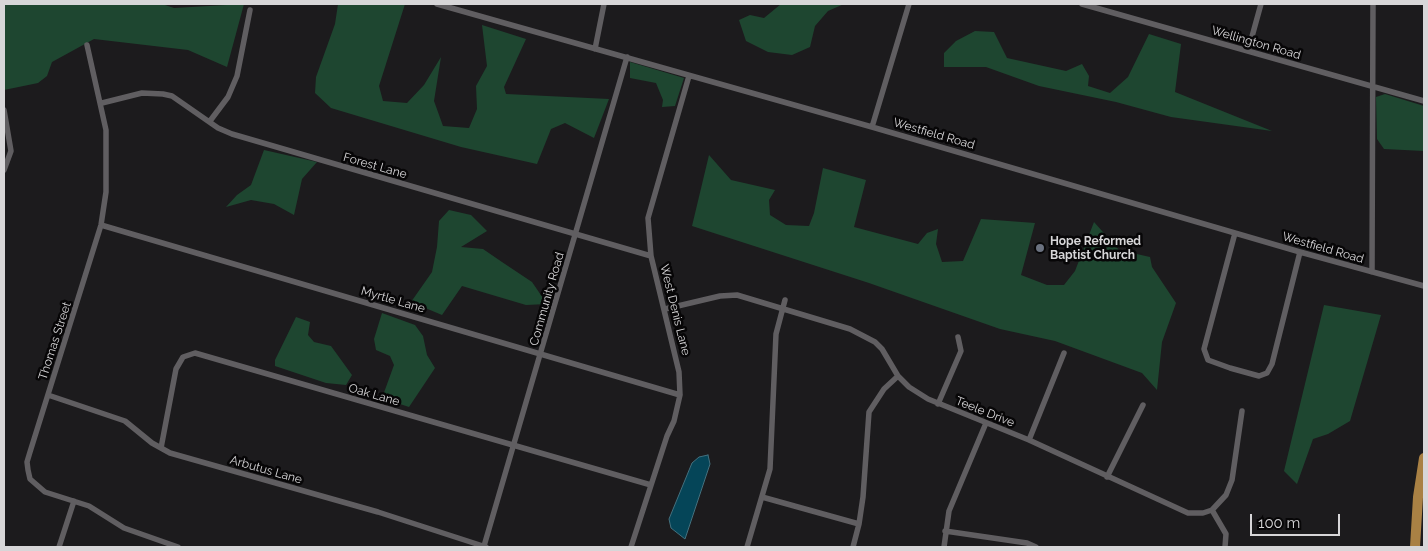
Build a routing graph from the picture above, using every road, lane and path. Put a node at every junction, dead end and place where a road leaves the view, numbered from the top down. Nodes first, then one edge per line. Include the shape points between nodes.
1 (437, 4) edge
2 (604, 4) edge
3 (909, 4) edge
4 (1082, 4) edge
5 (1110, 4) edge
6 (1261, 4) edge
7 (1373, 4) edge
8 (250, 10) dead end
9 (1108, 11) junction
10 (87, 45) dead end
11 (595, 49) junction
12 (1248, 51) junction
13 (627, 58) junction
14 (689, 76) junction
15 (1372, 86) junction
16 (1424, 101) edge
17 (102, 103) junction
18 (4, 110) edge
19 (210, 121) junction
20 (872, 127) junction
21 (4, 170) edge
22 (101, 225) junction
23 (1235, 233) junction
24 (576, 235) junction
25 (1300, 252) junction
26 (651, 256) junction
27 (1372, 272) junction
28 (1424, 286) edge
29 (785, 300) dead end
30 (782, 308) junction
31 (665, 309) junction
32 (958, 337) dead end
33 (1064, 353) dead end
34 (541, 354) junction
35 (898, 376) junction
36 (48, 395) junction
37 (680, 395) junction
38 (938, 404) junction
39 (1143, 405) dead end
40 (1242, 411) dead end
41 (986, 423) junction
42 (1029, 440) junction
43 (514, 446) junction
44 (161, 448) junction
45 (1424, 458) edge
46 (1107, 477) junction
47 (651, 485) junction
48 (762, 497) junction
49 (74, 501) junction
50 (1212, 510) junction
51 (859, 524) junction
52 (945, 531) junction
53 (59, 547) edge
54 (178, 547) edge
55 (485, 547) edge
56 (631, 547) edge
57 (747, 547) edge
58 (853, 547) edge
59 (944, 547) edge
60 (1036, 547) edge
61 (1225, 547) edge
62 (1415, 547) edge

1 - 11 street, Westfield Road
2 - 11 street
3 - 20 street
4 - 9 street, Wellington Road
5 - 9 street
6 - 12 street
7 - 15 street
8 - 19 street via 237,76 228,98
9 - 12 street, Wellington Road
10 - 17 street, Thomas Street
11 - 13 street, Westfield Road
12 - 15 street, Wellington Road
13 - 14 street, Westfield Road
13 - 24 street, Community Road
14 - 20 street, Westfield Road
14 - 26 street, West Denis Lane via 648,218
15 - 16 street, Wellington Road
15 - 27 street
17 - 19 street, Forest Lane via 142,94 163,94 172,96
17 - 22 street, Thomas Street via 108,174
18 - 21 street via 11,150
19 - 24 street, Forest Lane via 232,134
20 - 23 street, Westfield Road
22 - 34 street, Myrtle Lane
22 - 36 street, Thomas Street
23 - 25 street, Westfield Road
23 - 25 street via 1204,349 1208,360 1217,364 1259,376 1267,373
24 - 26 street, Forest Lane
24 - 34 street, Community Road
25 - 27 street, Westfield Road
26 - 31 street, West Denis Lane
27 - 28 street, Westfield Road
29 - 30 street
30 - 31 street, Teele Drive via 737,295
30 - 35 street, Teele Drive via 850,329 875,342
30 - 48 street via 776,334 770,469
31 - 37 street, West Denis Lane via 679,372
32 - 38 street via 961,351
33 - 42 street
34 - 37 street, Myrtle Lane
34 - 43 street, Community Road
35 - 38 street, Teele Drive via 914,391
35 - 51 street via 884,389 869,412
36 - 44 street, Arbutus Lane via 125,421
36 - 49 street, Thomas Street via 27,462 30,479 45,492
37 - 47 street, West Denis Lane
38 - 41 street, Teele Drive
39 - 46 street
40 - 50 street via 1232,480 1226,495
41 - 42 street, Teele Drive
41 - 52 street via 949,511
42 - 46 street, Teele Drive
43 - 44 street, Oak Lane via 195,354 183,357 176,369
43 - 47 street, Oak Lane
43 - 55 street, Community Road
44 - 55 street, Arbutus Lane
45 - 62 main road
46 - 50 street, Teele Drive via 1180,511 1196,514
47 - 56 street, West Denis Lane
48 - 51 street
48 - 57 street
49 - 53 street
49 - 54 street, Thomas Street via 96,509 132,532
50 - 61 street via 1226,534
51 - 58 street
52 - 59 street
52 - 60 street

